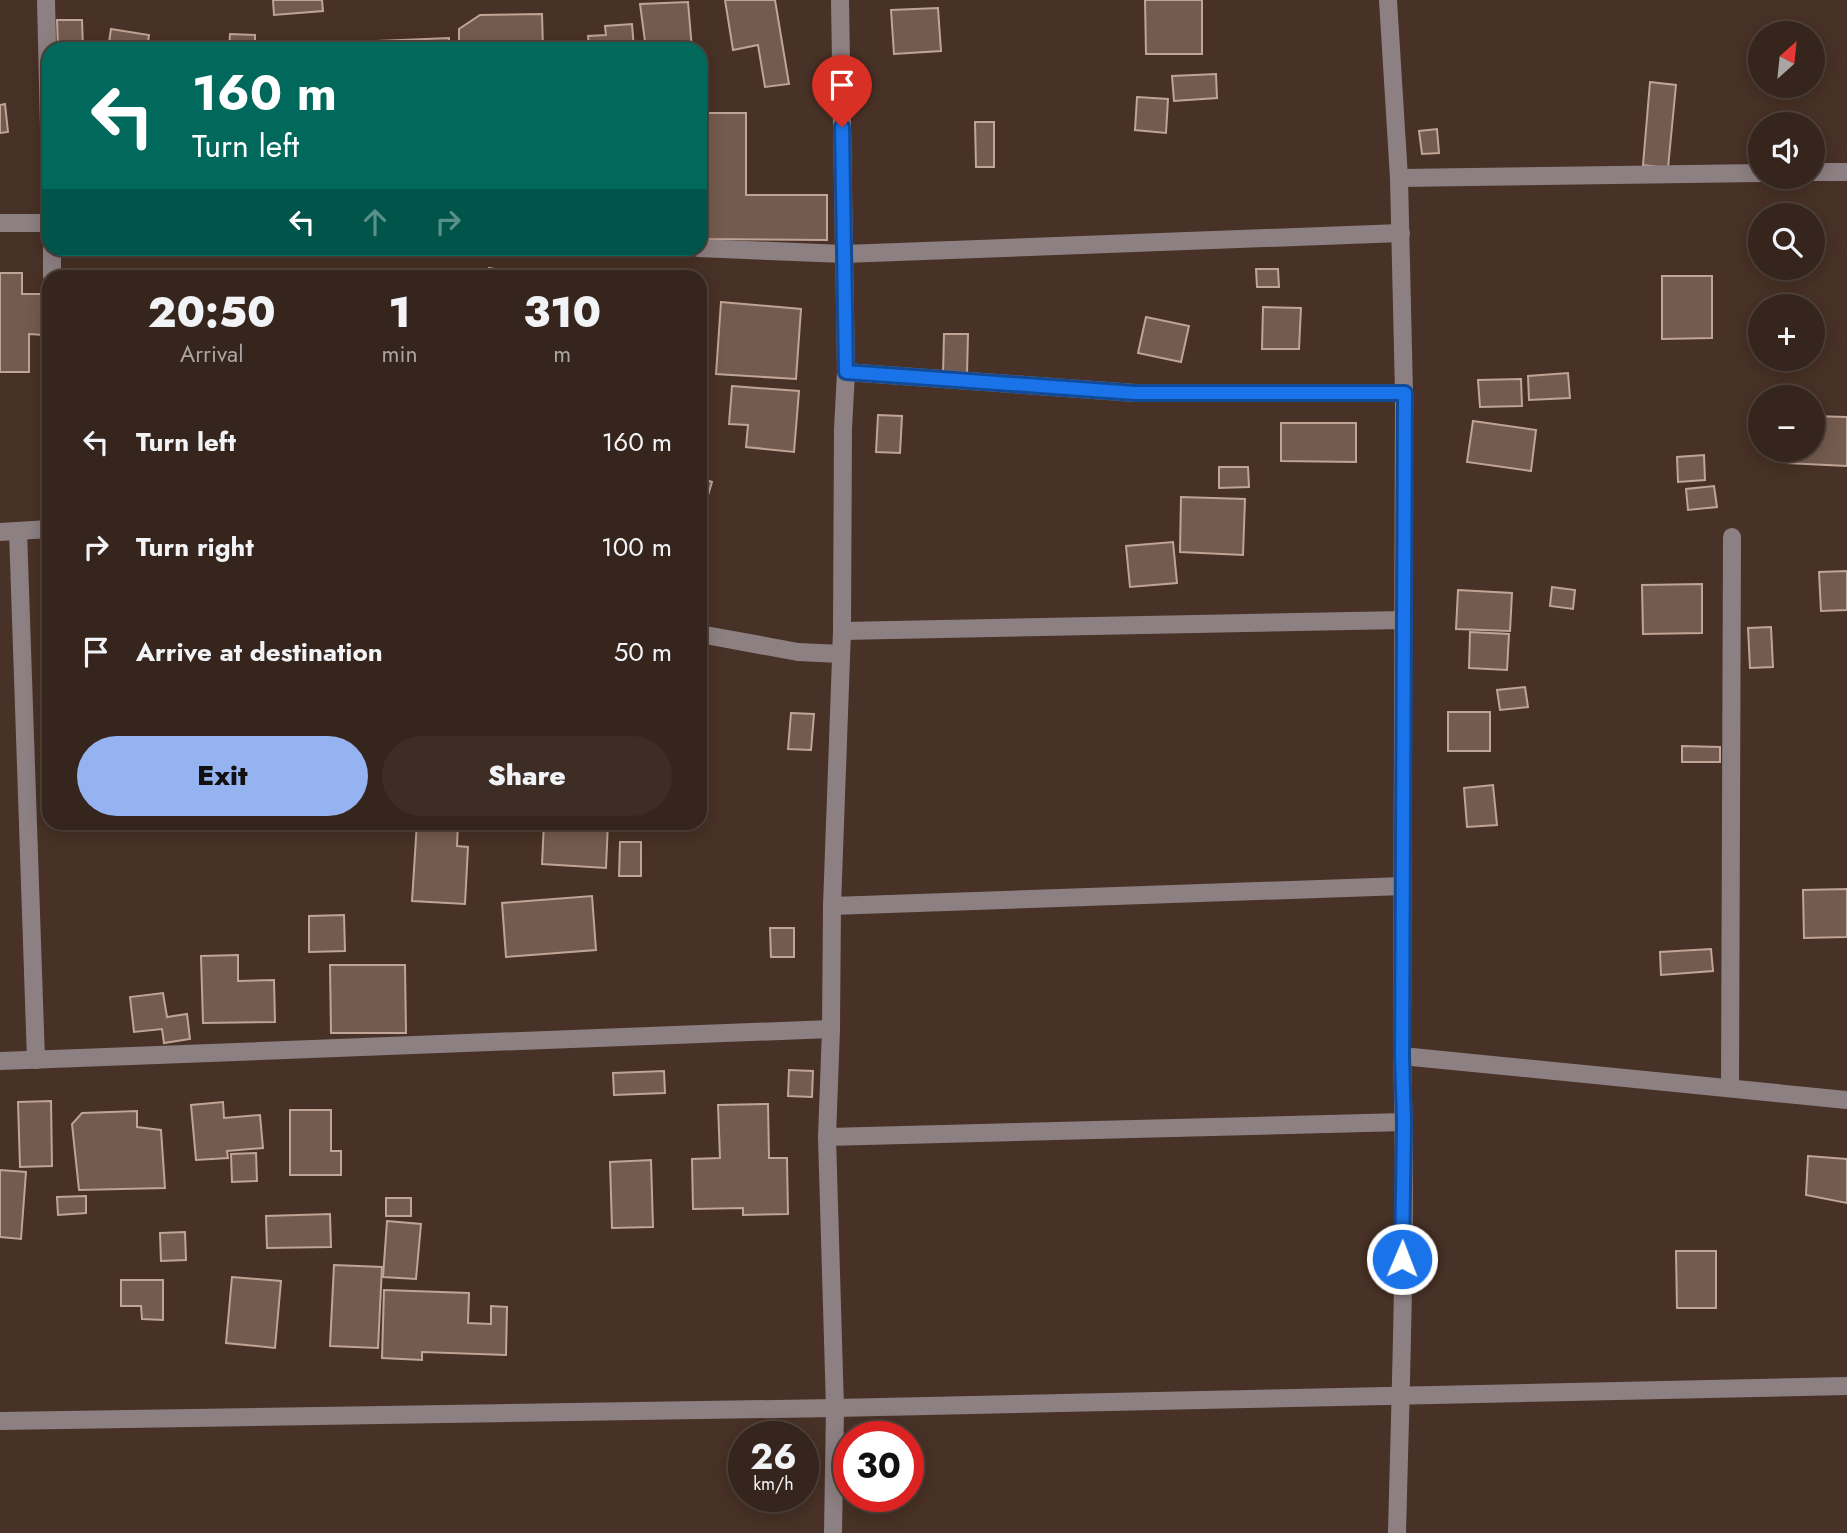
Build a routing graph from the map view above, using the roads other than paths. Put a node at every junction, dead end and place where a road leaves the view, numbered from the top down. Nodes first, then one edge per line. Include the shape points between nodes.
1 (46, 0) edge
2 (840, 0) edge
3 (1388, 0) edge
4 (47, 42) edge
5 (1825, 172) edge
6 (1847, 172) edge
7 (1748, 173) edge
8 (1399, 178) junction
9 (0, 223) edge
10 (42, 223) edge
11 (1401, 233) junction
12 (707, 248) edge
13 (845, 254) junction
14 (846, 372) junction
15 (1405, 393) junction
16 (42, 529) edge
17 (18, 531) junction
18 (0, 532) edge
19 (1732, 537) dead end
20 (1404, 621) junction
21 (842, 631) junction
22 (707, 635) edge
23 (841, 654) junction
24 (1403, 886) junction
25 (832, 906) junction
26 (831, 1029) junction
27 (1402, 1056) junction
28 (36, 1060) junction
29 (0, 1061) edge
30 (1730, 1088) junction
31 (1847, 1100) edge
32 (1404, 1122) junction
33 (827, 1137) junction
34 (1847, 1386) edge
35 (1401, 1395) junction
36 (835, 1408) junction
37 (0, 1421) edge
38 (833, 1533) edge
39 (1397, 1533) edge

1 - 4 street
2 - 13 street
3 - 8 street
5 - 6 street
7 - 8 street
8 - 11 street
9 - 10 street
11 - 13 street
11 - 15 street
12 - 13 street
13 - 14 street
14 - 15 street via 1135,393
14 - 21 street
15 - 20 street
16 - 17 street
17 - 18 street
17 - 28 street
19 - 30 street
20 - 21 street
20 - 24 street
21 - 23 street
22 - 23 street via 798,652
23 - 25 street
24 - 25 street
24 - 27 street
25 - 26 street
26 - 28 street
26 - 33 street
27 - 30 street
27 - 32 street
28 - 29 street
30 - 31 street
32 - 33 street
32 - 35 street
33 - 36 street
34 - 35 street
35 - 36 street
35 - 39 street
36 - 37 street
36 - 38 street

